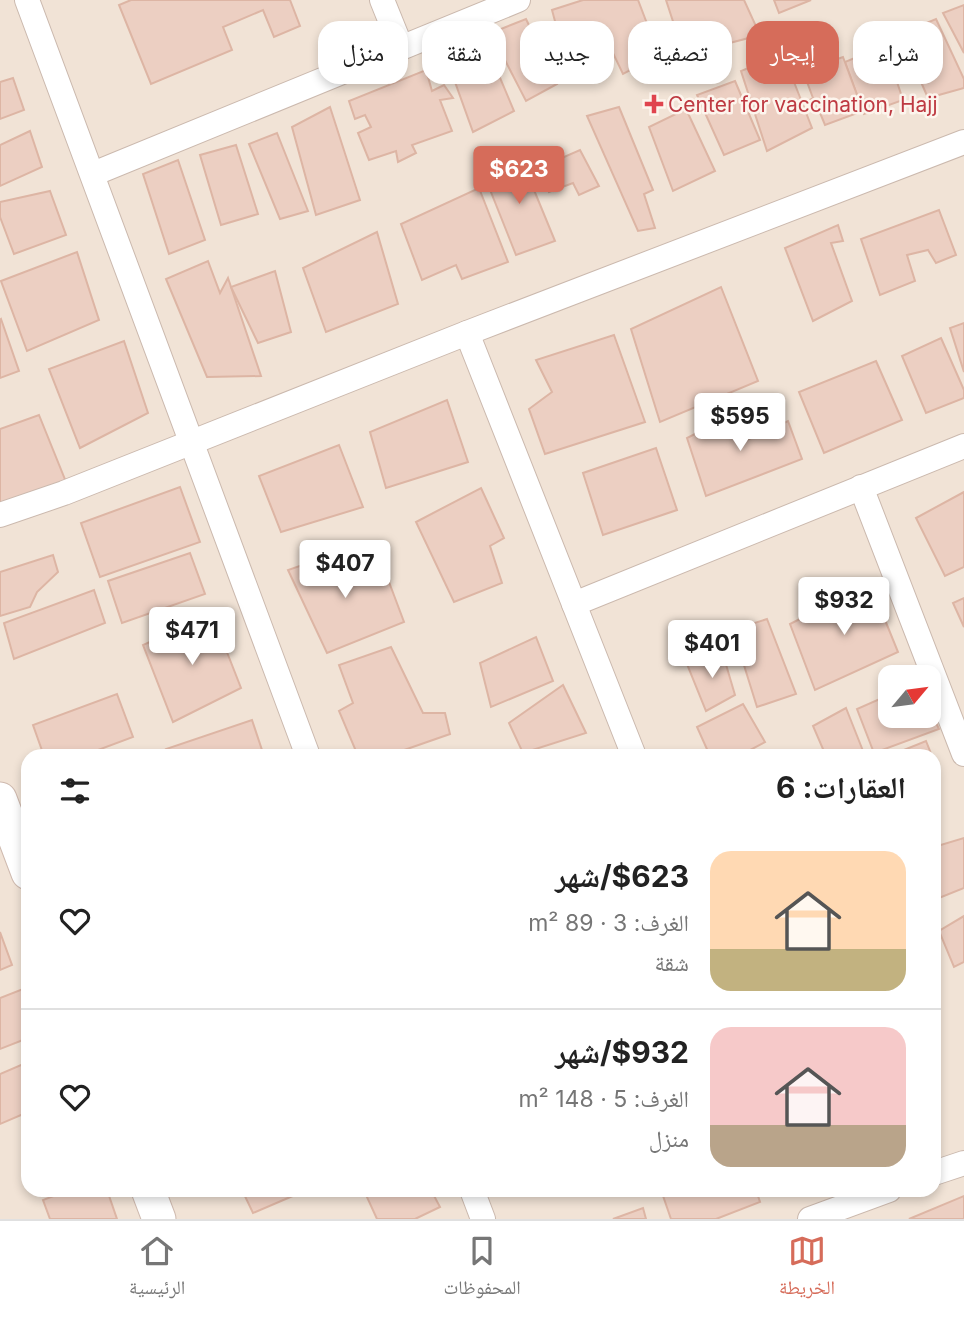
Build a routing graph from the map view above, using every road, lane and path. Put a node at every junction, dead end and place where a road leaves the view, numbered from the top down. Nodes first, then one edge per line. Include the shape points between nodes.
1 (27, 0) edge
2 (382, 0) edge
3 (518, 0) edge
4 (390, 21) edge
5 (408, 44) edge
6 (318, 81) edge
7 (964, 142) edge
8 (93, 174) junction
9 (467, 333) junction
10 (192, 441) junction
11 (964, 446) edge
12 (861, 487) junction
13 (0, 515) edge
14 (574, 604) junction
15 (305, 749) edge
16 (631, 749) edge
17 (964, 754) edge
18 (0, 799) edge
19 (21, 854) edge
20 (964, 1163) edge
21 (941, 1171) edge
22 (151, 1197) edge
23 (475, 1197) edge
24 (870, 1197) edge
25 (159, 1219) edge
26 (483, 1219) edge
27 (810, 1219) edge

1 - 8 street
2 - 4 street
3 - 5 street
6 - 8 street
7 - 9 street
8 - 10 street
9 - 10 street
9 - 14 street
10 - 13 street
10 - 15 street
11 - 12 street
12 - 14 street
12 - 17 street
14 - 16 street
18 - 19 main road
20 - 21 street
22 - 25 main road
23 - 26 street
24 - 27 street

